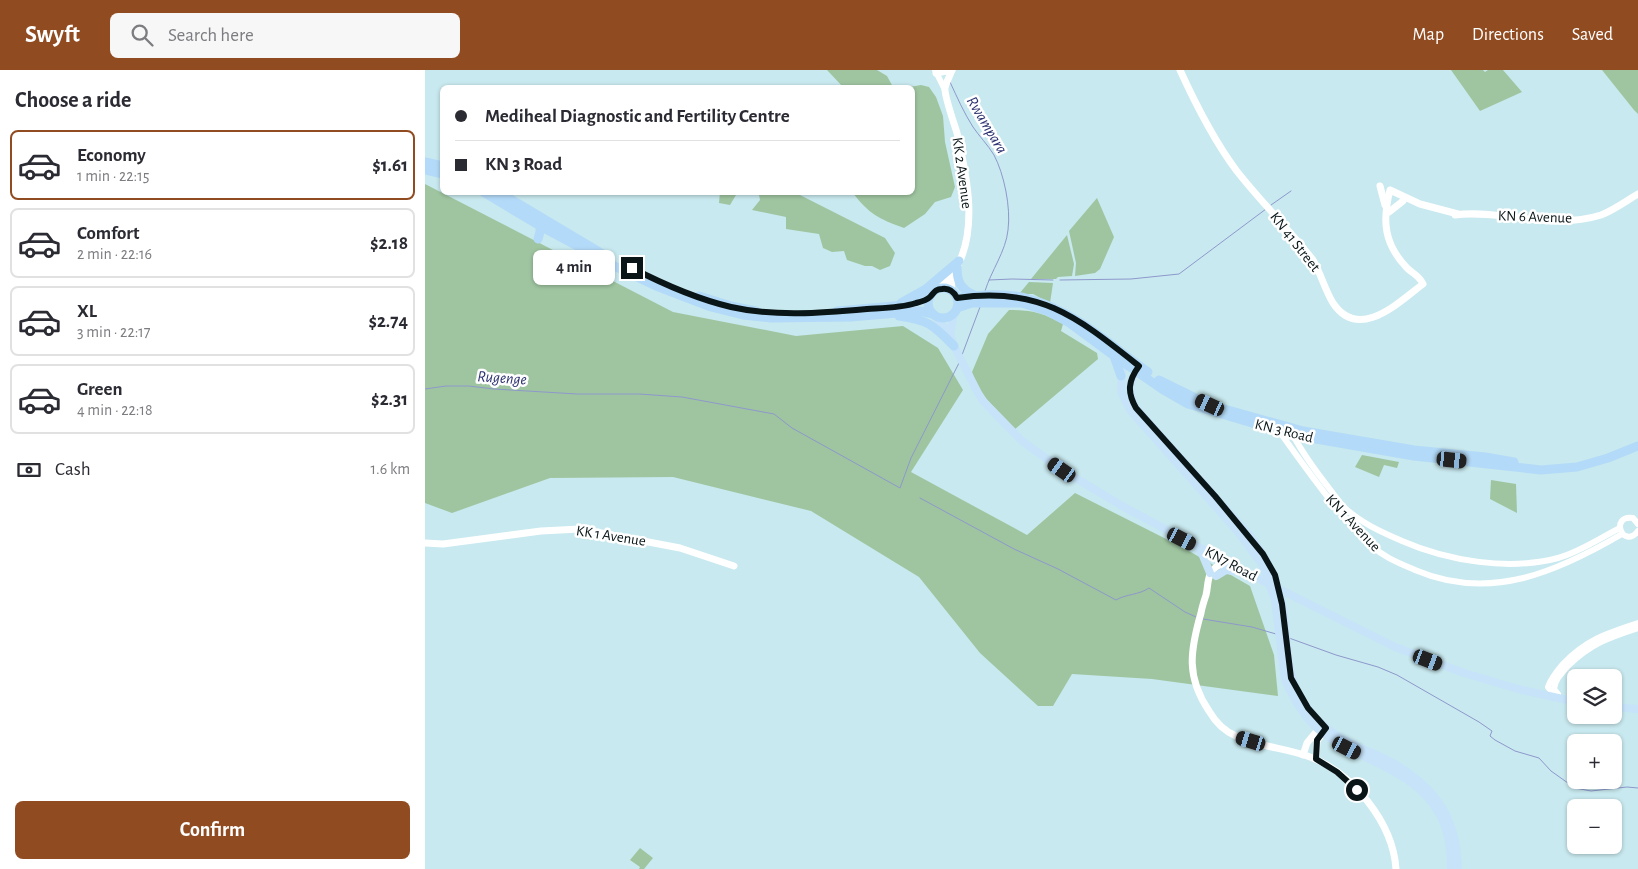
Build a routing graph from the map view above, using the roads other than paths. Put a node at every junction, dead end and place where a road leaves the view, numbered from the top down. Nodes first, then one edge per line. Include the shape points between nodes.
1 (952, 70) edge
2 (1179, 70) edge
3 (936, 71) edge
4 (945, 90) junction
5 (425, 162) edge
6 (440, 165) edge
7 (425, 170) edge
8 (440, 173) edge
9 (1380, 186) dead end
10 (1391, 193) junction
11 (1638, 194) edge
12 (488, 195) edge
13 (504, 195) edge
14 (1403, 201) junction
15 (1387, 211) junction
16 (1457, 214) junction
17 (540, 226) junction
18 (538, 239) dead end
19 (956, 268) junction
20 (939, 289) junction
21 (974, 296) junction
22 (930, 297) junction
23 (955, 302) junction
24 (890, 311) junction
25 (934, 315) junction
26 (950, 334) junction
27 (954, 346) junction
28 (1114, 356) junction
29 (1129, 362) junction
30 (1138, 373) junction
31 (1121, 376) junction
32 (1279, 431) junction
33 (1293, 435) junction
34 (1638, 440) edge
35 (1638, 446) edge
36 (1638, 523) edge
37 (1621, 531) junction
38 (1638, 531) edge
39 (425, 543) edge
40 (1196, 546) junction
41 (1226, 562) junction
42 (734, 566) dead end
43 (1249, 574) junction
44 (1271, 574) junction
45 (1213, 575) junction
46 (1638, 622) edge
47 (1638, 628) edge
48 (1559, 699) junction
49 (1567, 700) edge
50 (1622, 708) edge
51 (1638, 709) edge
52 (1322, 728) junction
53 (1303, 754) junction
54 (1316, 759) junction
55 (1397, 869) edge
56 (1451, 869) edge
57 (1458, 869) edge

1 - 3 main road
1 - 4 main road
2 - 15 main road, KN 41 Street via 1216,142 1237,172 1313,260 1332,301 1348,316 1365,319 1381,315 1423,284 1392,249 1388,238
3 - 4 street
4 - 19 main road, KK 2 Avenue via 967,191 967,234
5 - 6 highway
7 - 8 highway
9 - 15 main road
10 - 14 main road, KN 6 Avenue
10 - 15 main road, KN 41 Street
10 - 16 main road, KN 6 Avenue
11 - 16 main road, KN 6 Avenue via 1600,215 1568,220
12 - 17 highway
13 - 24 highway via 646,275 731,306 802,313
14 - 15 main road
14 - 16 main road, KN 6 Avenue via 1448,217
17 - 18 highway
17 - 24 highway via 656,286 711,307 743,315 807,318
19 - 20 main road, KK 2 Avenue
19 - 21 highway via 959,283
19 - 23 main road, KK 2 Avenue
19 - 24 highway via 927,290
20 - 22 highway
20 - 23 highway
21 - 23 highway, KN 3 Road
21 - 29 highway, KN 3 Road via 1027,298 1051,306 1079,321
22 - 24 highway
22 - 25 highway via 928,305
23 - 25 highway via 945,318
23 - 26 main road, KN7 Road
23 - 28 highway, KN 3 Road via 1022,303 1047,310
24 - 25 highway via 920,311
24 - 27 highway via 923,320
25 - 26 main road, KN7 Road
26 - 27 main road, KN7 Road
27 - 40 main road, KN7 Road via 983,401 1031,448 1083,483
28 - 29 highway, KN 3 Road
28 - 31 highway
29 - 30 highway, KN 3 Road
29 - 31 main road
30 - 32 highway, KN 3 Road via 1188,404
30 - 34 highway, KN 3 Road via 1210,405 1303,430 1414,450 1530,464 1558,463 1584,460
30 - 44 main road via 1129,390 1136,408 1251,537
31 - 44 main road via 1121,392 1130,410 1239,532
32 - 33 highway, KN 3 Road
32 - 37 street, KN 1 Avenue via 1340,512 1371,545 1391,560 1434,577 1480,584 1520,580 1573,560
33 - 35 highway, KN 3 Road via 1414,456 1541,470 1577,466
33 - 37 street, KN 1 Avenue via 1309,463 1344,508 1381,532 1434,554 1468,560 1535,562 1570,554
36 - 37 street via 1627,518 1622,522
37 - 38 street via 1631,537
39 - 42 main road, KK 1 Avenue via 443,544 579,529 680,548
40 - 41 main road, KN7 Road
40 - 45 main road
41 - 43 main road, KN7 Road
41 - 45 main road via 1217,566
43 - 45 main road via 1226,570
43 - 48 main road, KN7 Road via 1395,647 1511,687
44 - 52 main road via 1279,602 1285,680 1302,712
45 - 53 main road via 1192,651 1199,697 1225,730 1251,741
46 - 48 street via 1604,634 1577,650 1551,679 1548,687
47 - 48 street via 1601,641 1576,658 1556,681 1554,689
48 - 49 main road, KN7 Road
50 - 51 main road
52 - 53 main road via 1307,744
52 - 54 main road via 1317,740
52 - 56 main road via 1347,748 1403,776 1431,800 1446,828
52 - 57 main road via 1400,768 1434,795 1443,807 1455,838
53 - 54 main road
54 - 55 main road via 1349,782 1374,810 1390,837

